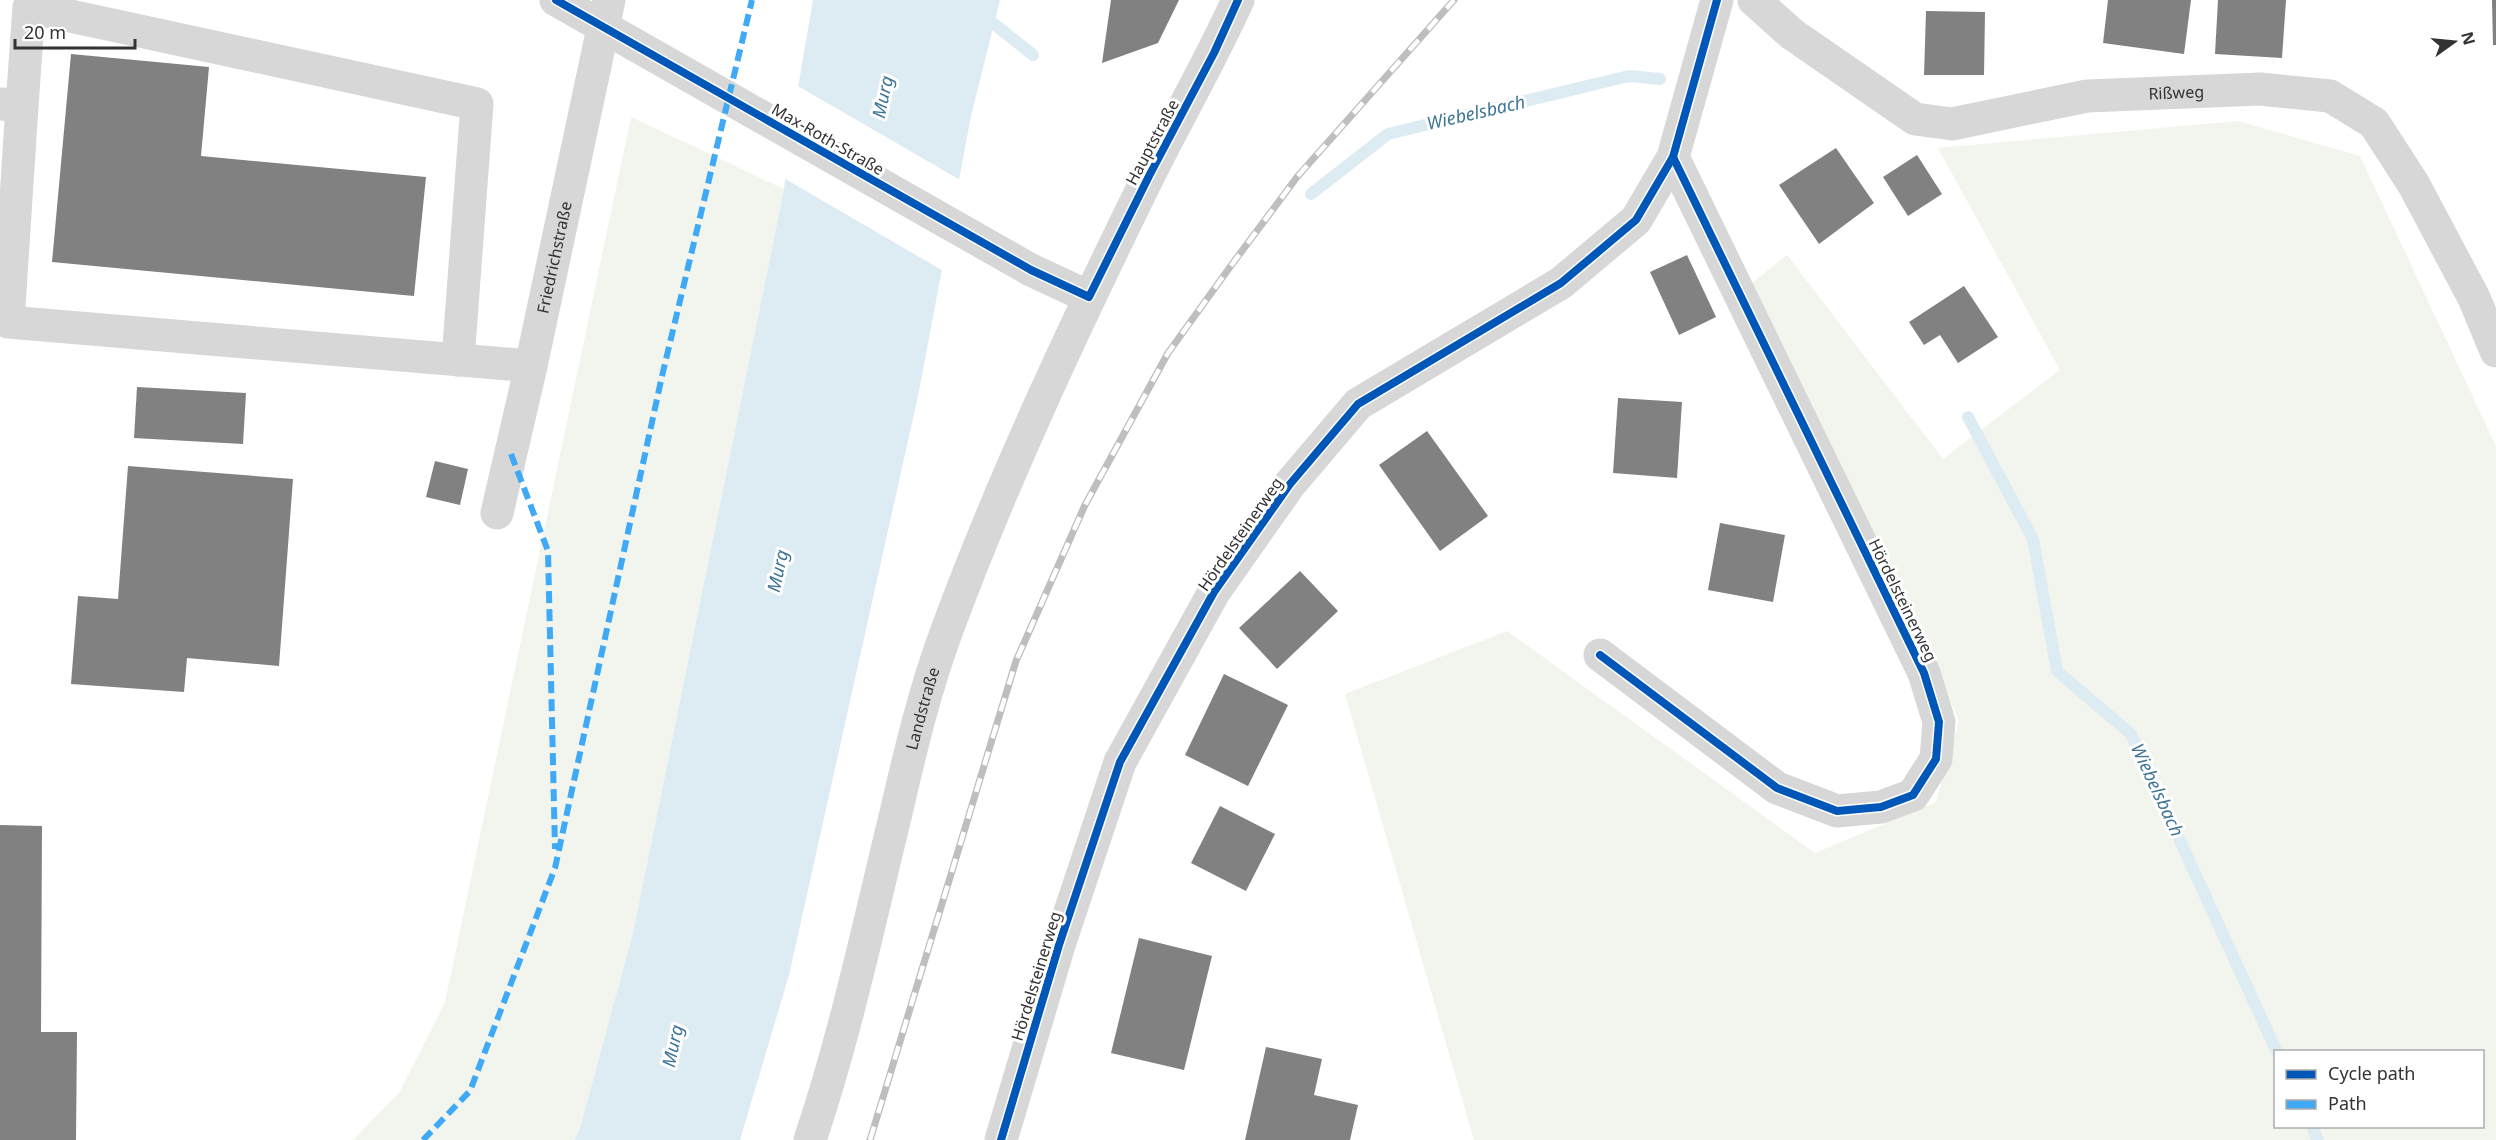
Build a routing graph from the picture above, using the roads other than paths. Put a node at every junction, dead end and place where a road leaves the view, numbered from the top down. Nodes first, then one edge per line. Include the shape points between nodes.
1 (556, 0) edge
2 (609, 0) edge
3 (1238, 0) edge
4 (1718, 0) edge
5 (1754, 0) edge
6 (11, 105) edge
7 (1673, 157) junction
8 (1089, 297) junction
9 (2496, 351) edge
10 (458, 360) junction
11 (531, 366) junction
12 (497, 513) dead end
13 (1600, 655) dead end
14 (810, 1140) edge
15 (1001, 1140) edge

1 - 8 street, Max-Roth-Straße, bridge via 1030,270
2 - 11 street, Friedrichstraße
3 - 8 street, Hauptstraße
4 - 7 street, Hördelsteinerweg
5 - 9 street, Rißweg via 1792,34 1915,118 1952,124 2087,96 2260,89 2330,96 2374,123 2414,185 2474,298
6 - 10 street via 8,322
6 - 10 street via 29,8 477,104
7 - 13 street, Hördelsteinerweg via 1924,673 1939,722 1936,759 1913,795 1881,807 1837,811 1777,788
7 - 15 street, Hördelsteinerweg via 1636,220 1561,283 1358,404 1290,484 1214,592 1120,762 1059,945
8 - 14 street, Landstraße via 1004,484 946,633 912,745 833,1071
10 - 11 street
11 - 12 street, Friedrichstraße

